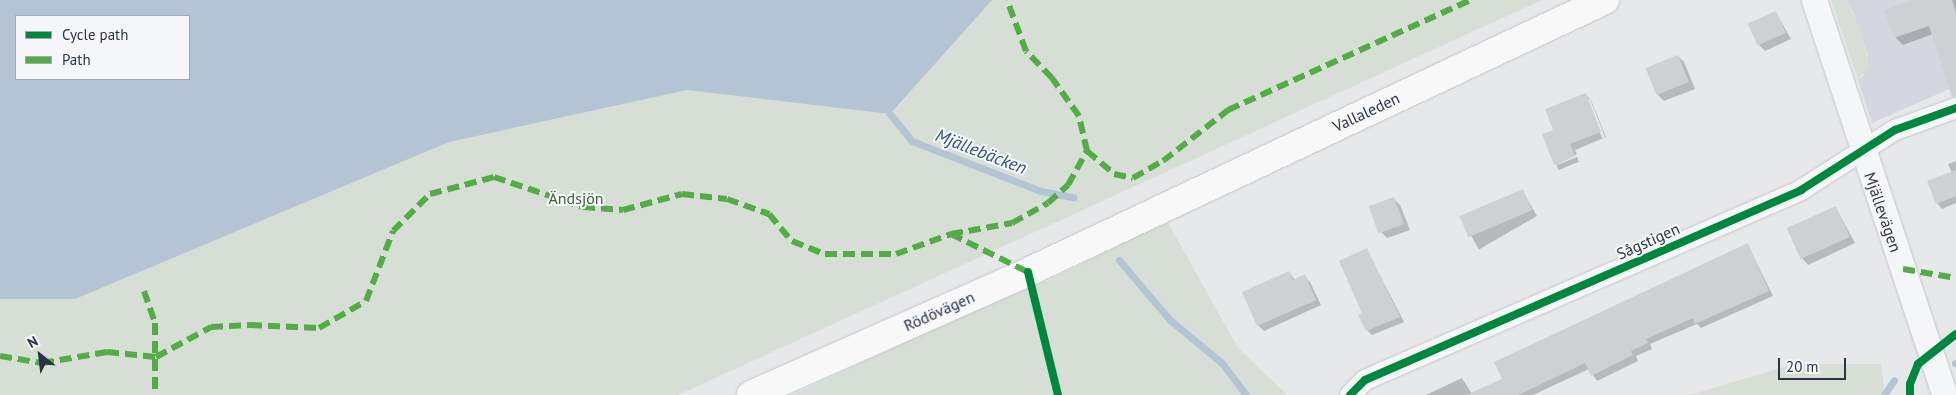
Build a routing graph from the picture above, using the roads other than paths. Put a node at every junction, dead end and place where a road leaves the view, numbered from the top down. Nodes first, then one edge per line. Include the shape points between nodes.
1 (1605, 0) edge
2 (1814, 0) edge
3 (1956, 108) edge
4 (1863, 150) junction
5 (1126, 224) joint
6 (750, 395) edge
7 (1350, 395) edge
8 (1944, 395) edge

1 - 5 main road, Vallaleden
2 - 4 street, Mjällevägen
3 - 4 street, Sågstigen via 1895,130
4 - 7 street, Sågstigen via 1801,190 1365,380
4 - 8 street, Mjällevägen
5 - 6 main road, Rödövägen

